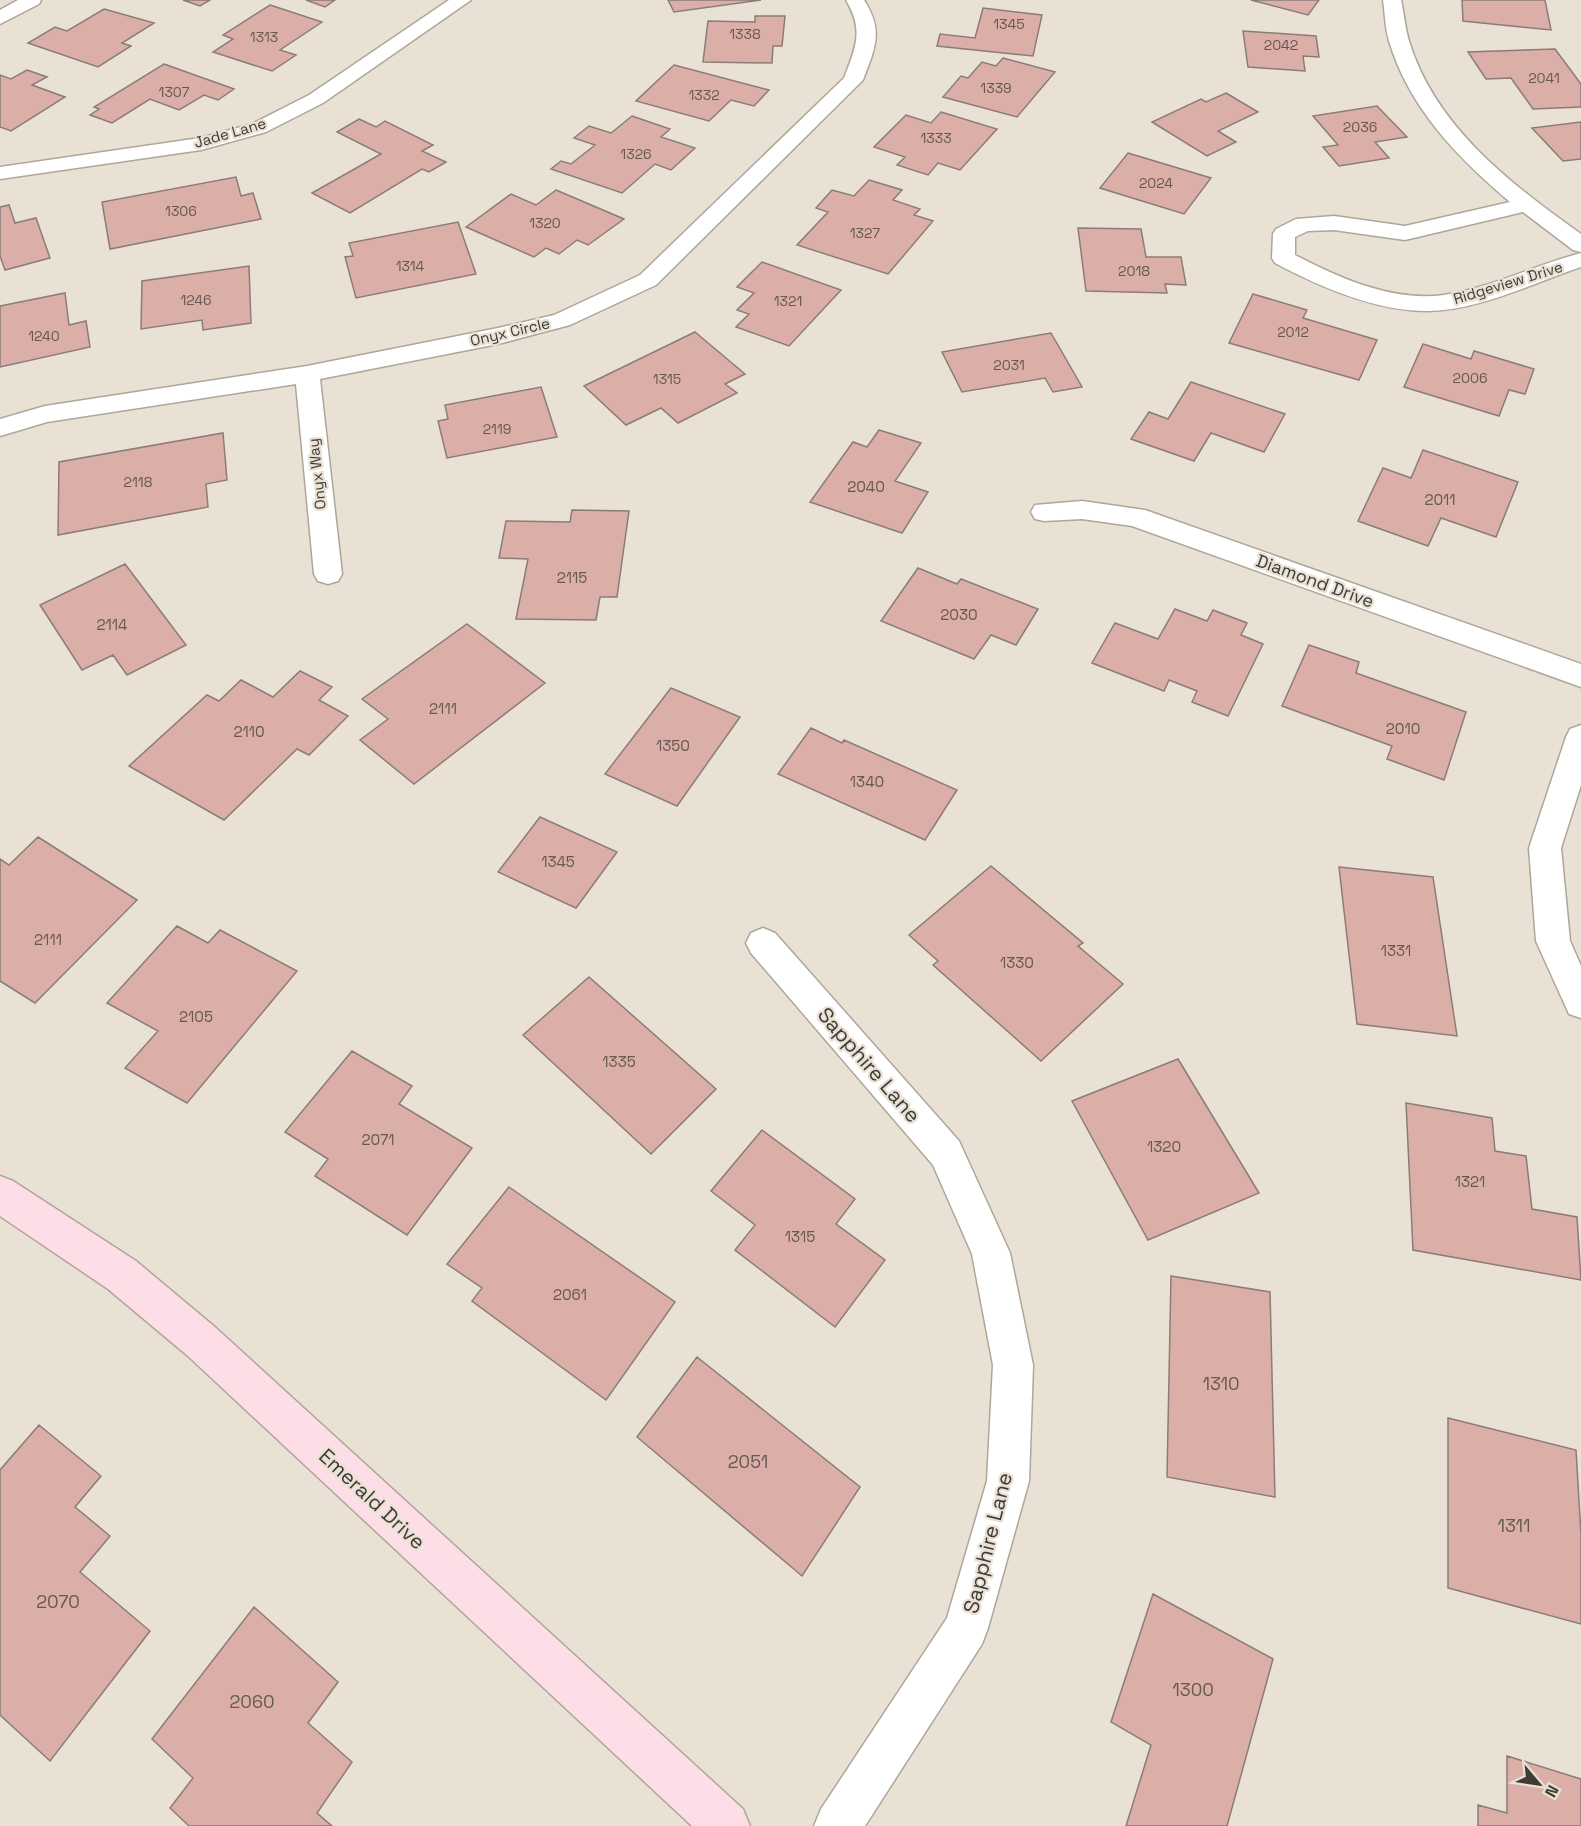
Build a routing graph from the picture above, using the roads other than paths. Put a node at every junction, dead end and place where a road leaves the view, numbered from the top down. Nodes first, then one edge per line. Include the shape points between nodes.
1 (32, 0) edge
2 (462, 0) edge
3 (855, 0) edge
4 (1392, 0) edge
5 (0, 18) edge
6 (0, 173) edge
7 (1525, 205) junction
8 (1581, 245) edge
9 (1581, 260) edge
10 (307, 375) junction
11 (0, 428) edge
12 (1044, 512) dead end
13 (328, 574) dead end
14 (1581, 676) edge
15 (1581, 737) edge
16 (763, 943) dead end
17 (1581, 1004) edge
18 (0, 1194) edge
19 (726, 1826) edge
20 (838, 1826) edge

1 - 5 street
2 - 6 street, Jade Lane via 316,99 259,128 201,144
3 - 10 street, Onyx Circle via 866,18 865,48 853,80 648,280 562,320
4 - 7 street, Ridgeview Drive via 1405,58 1447,132
7 - 8 street, Ridgeview Drive
7 - 9 street, Ridgeview Drive via 1405,233 1304,224 1284,234 1283,258 1312,274 1408,304 1444,303
10 - 11 street, Onyx Circle via 45,414
10 - 13 street, Onyx Way
12 - 14 street, Diamond Drive via 1082,510 1135,518
15 - 17 street via 1545,848 1553,941
16 - 20 street, Sapphire Lane via 946,1153 992,1253 1013,1365 1008,1481 966,1628
18 - 19 street, Emerald Drive via 122,1275 202,1342

